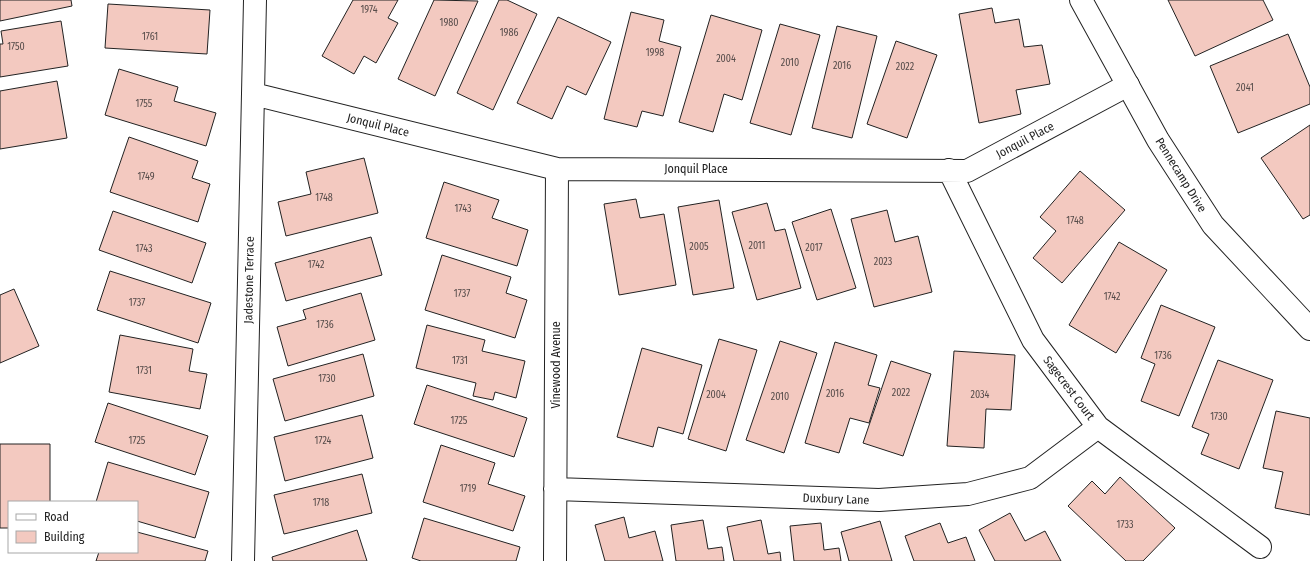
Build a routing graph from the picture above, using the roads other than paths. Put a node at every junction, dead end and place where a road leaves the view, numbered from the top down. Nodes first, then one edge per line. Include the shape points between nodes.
1 (255, 0) edge
2 (1081, 0) edge
3 (1128, 85) junction
4 (252, 94) junction
5 (557, 169) junction
6 (949, 170) junction
7 (1310, 329) edge
8 (1098, 427) junction
9 (555, 489) junction
10 (1260, 547) dead end
11 (242, 561) edge
12 (555, 561) edge

1 - 4 street, Jadestone Terrace
2 - 3 street, Pennecamp Drive
3 - 6 street, Jonquil Place via 967,170
3 - 7 street, Pennecamp Drive via 1158,140 1213,225
4 - 5 street, Jonquil Place
4 - 11 street, Jadestone Terrace
5 - 6 street, Jonquil Place
5 - 9 street, Vinewood Avenue
6 - 8 street, Sagecrest Court via 1033,340
8 - 9 street, Duxbury Lane via 1030,478 968,494 879,500
8 - 10 street, Sagecrest Court
9 - 12 street, Vinewood Avenue

